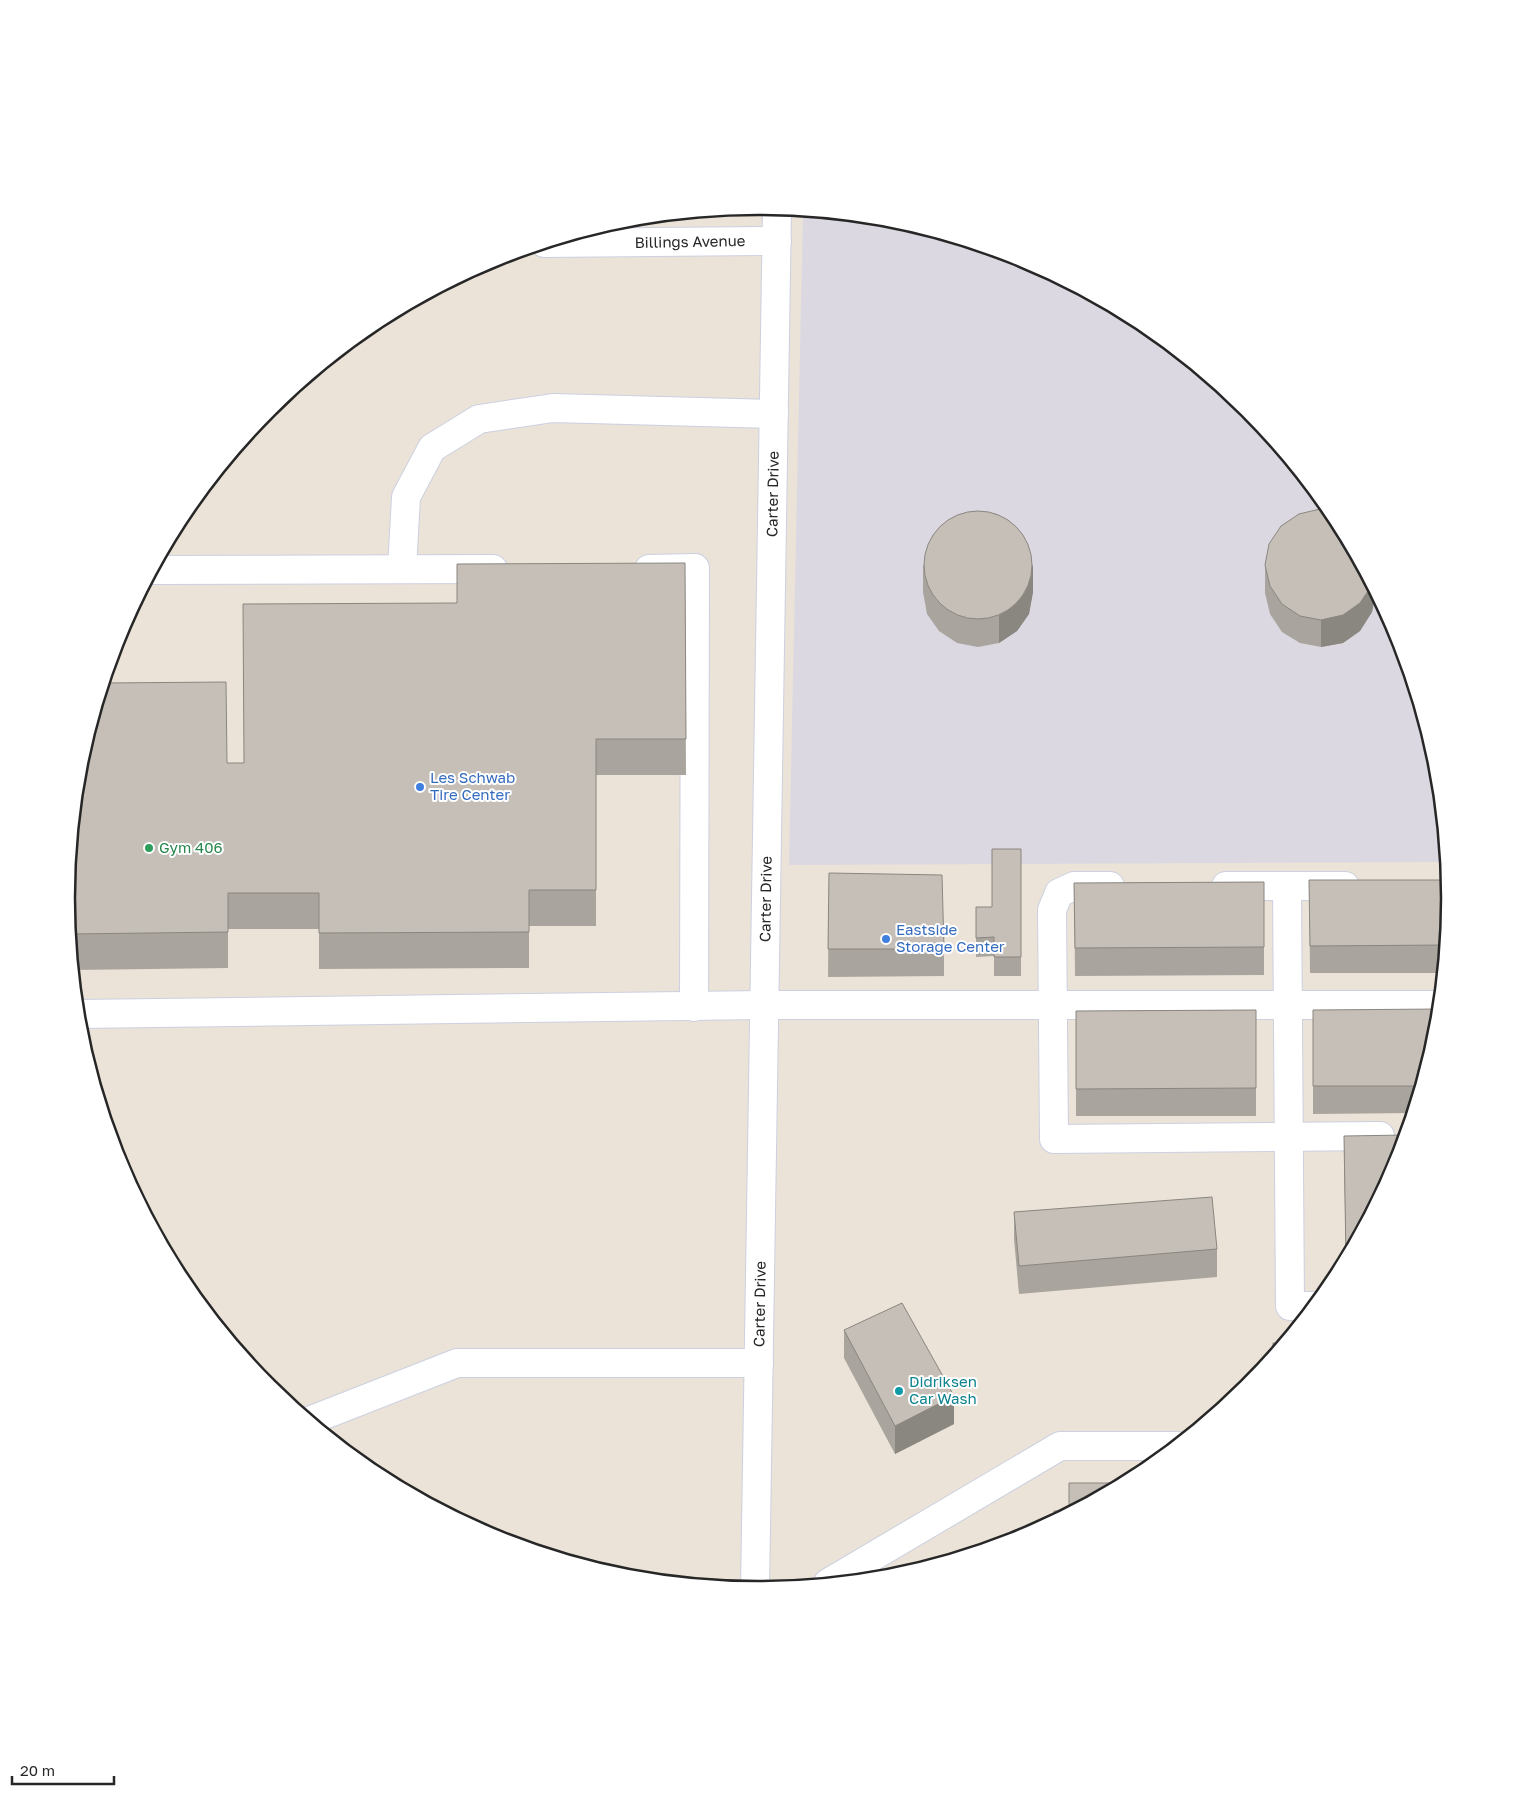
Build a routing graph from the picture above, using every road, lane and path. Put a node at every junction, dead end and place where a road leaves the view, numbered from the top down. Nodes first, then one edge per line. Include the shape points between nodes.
1 (777, 215) edge
2 (777, 241) junction
3 (566, 243) edge
4 (774, 414) junction
5 (519, 569) edge
6 (627, 569) edge
7 (159, 570) edge
8 (402, 570) junction
9 (1132, 886) edge
10 (1200, 886) edge
11 (1287, 886) junction
12 (1373, 886) edge
13 (764, 1005) junction
14 (1052, 1005) junction
15 (1287, 1005) junction
16 (1433, 1005) edge
17 (694, 1007) junction
18 (85, 1014) edge
19 (1289, 1136) junction
20 (1399, 1136) edge
21 (1307, 1306) edge
22 (758, 1363) junction
23 (316, 1418) edge
24 (1166, 1446) edge
25 (838, 1577) edge
26 (755, 1581) edge

1 - 2 street, Carter Drive
2 - 3 street, Billings Avenue
2 - 4 street, Carter Drive
4 - 8 street via 553,408 478,419 432,448 406,497
4 - 13 street, Carter Drive
5 - 8 street
6 - 17 street via 695,568
7 - 8 street
9 - 14 street via 1074,886 1059,893 1052,910
10 - 11 street
11 - 12 street
11 - 15 street
13 - 14 street
13 - 17 street
13 - 22 street, Carter Drive
14 - 15 street
14 - 19 street via 1054,1139
15 - 16 street
15 - 19 street
17 - 18 street
19 - 20 street
19 - 21 street via 1290,1306
22 - 23 street via 457,1363
22 - 26 street, Carter Drive
24 - 25 street via 1060,1446

